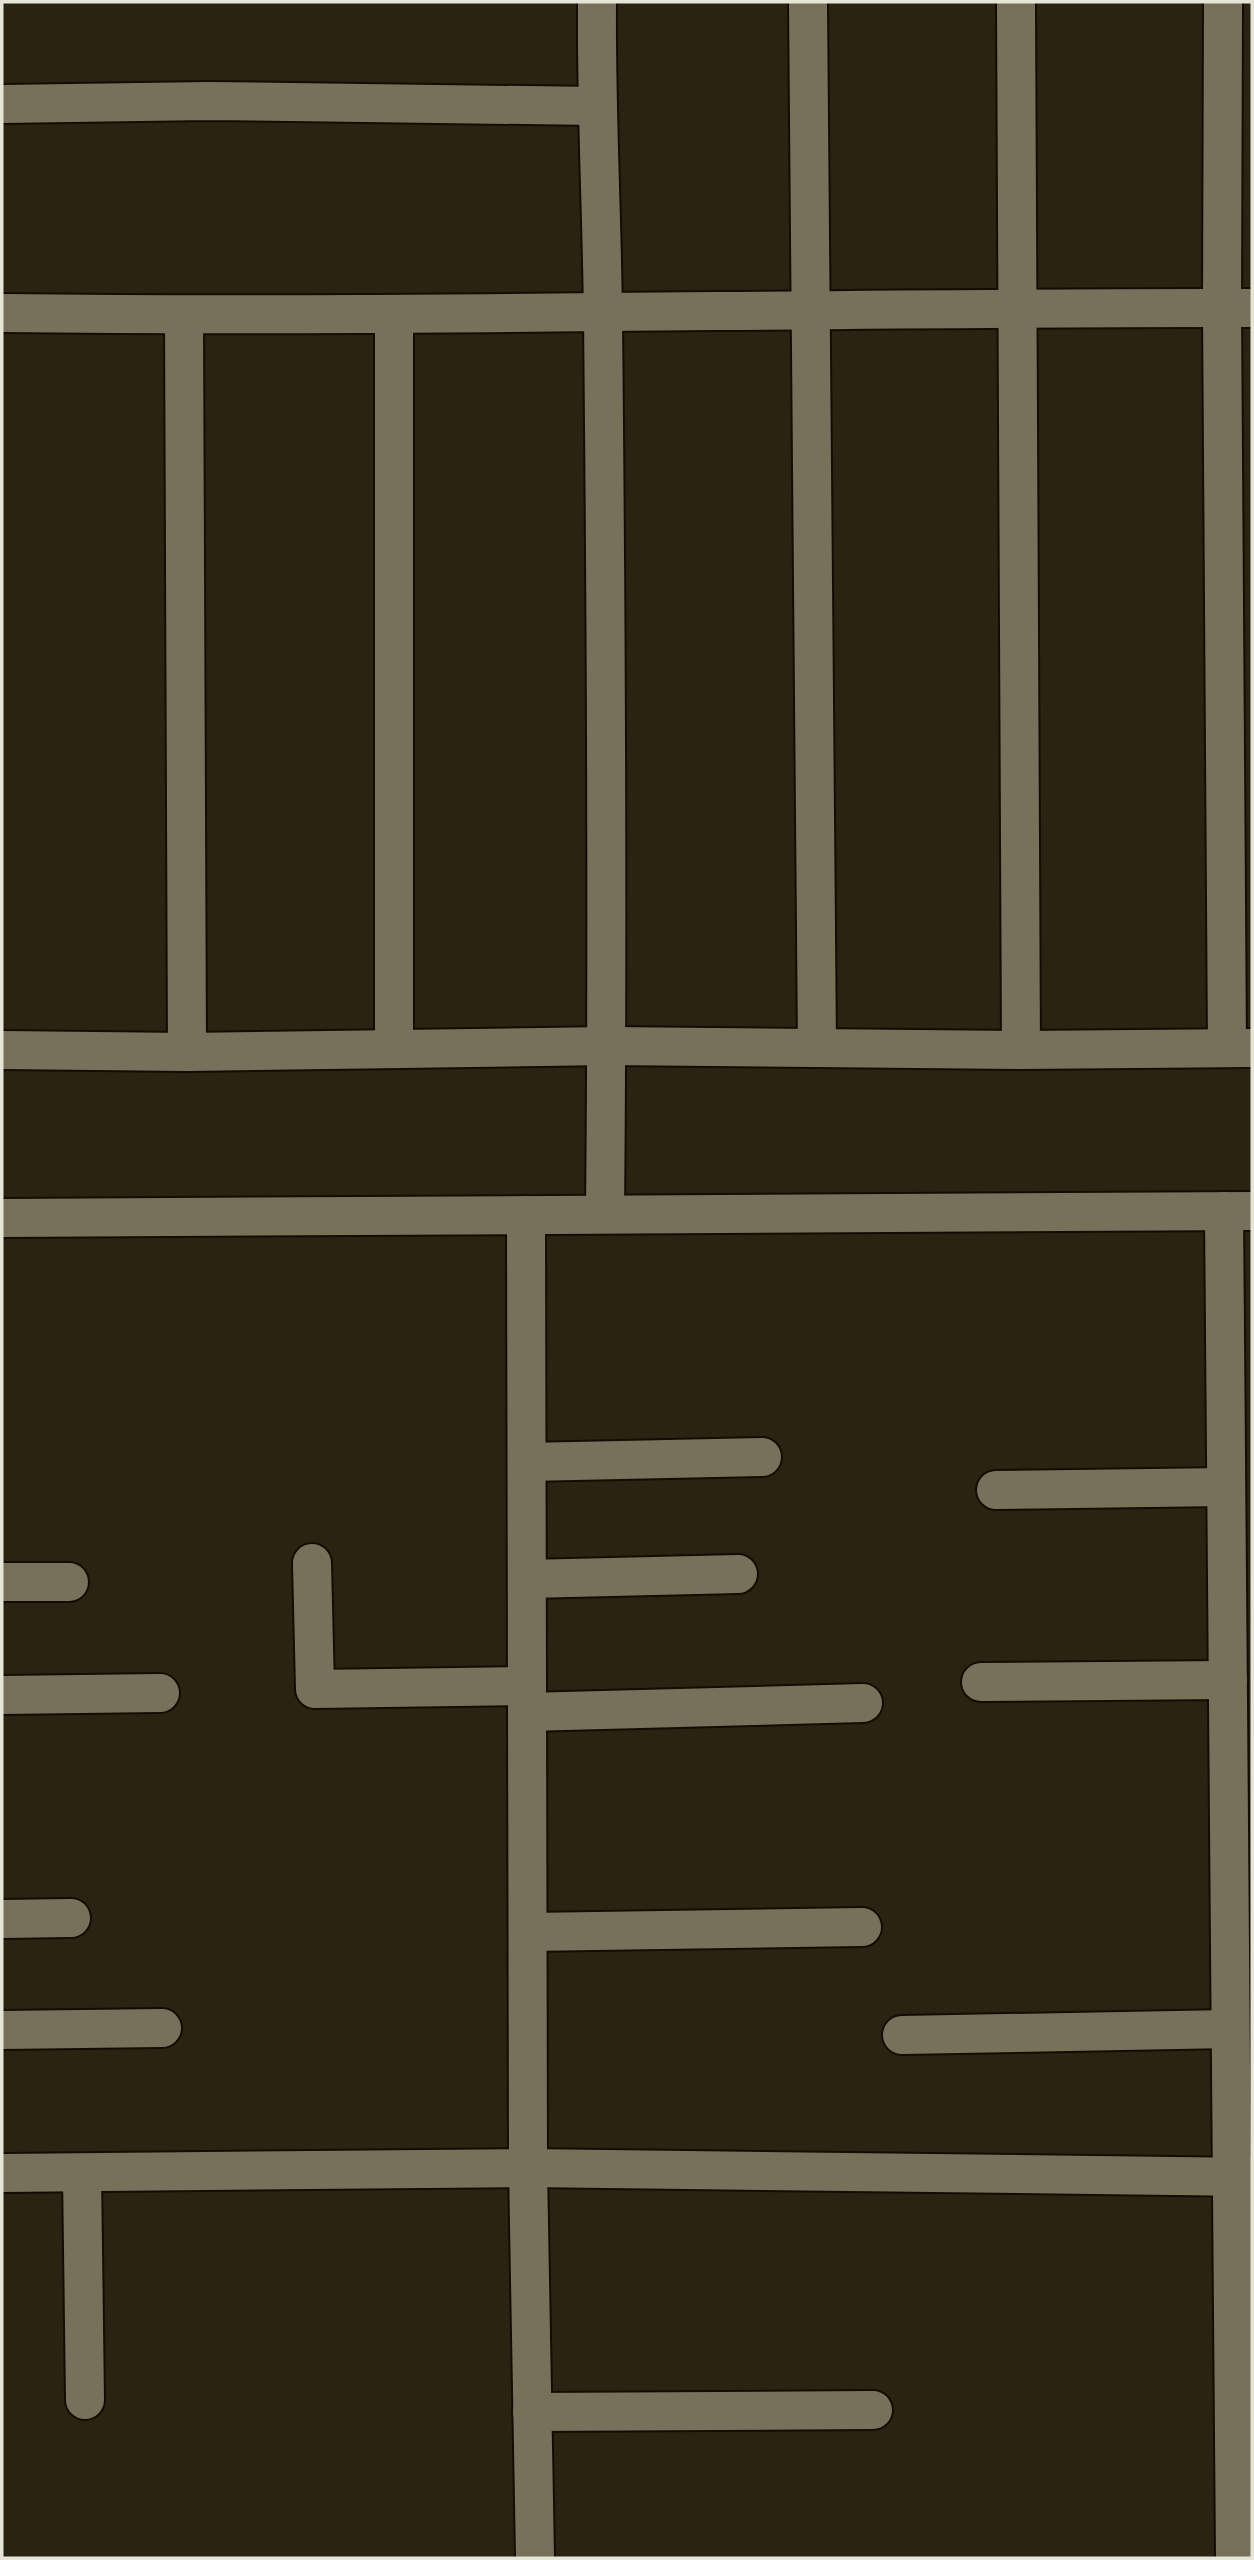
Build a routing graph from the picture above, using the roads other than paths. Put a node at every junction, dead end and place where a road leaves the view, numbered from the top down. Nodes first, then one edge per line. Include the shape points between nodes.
1 (597, 2) edge
2 (808, 2) edge
3 (1016, 2) edge
4 (1223, 2) edge
5 (2, 104) edge
6 (596, 106) junction
7 (1237, 308) edge
8 (1016, 309) junction
9 (811, 312) junction
10 (2, 313) edge
11 (603, 314) junction
12 (394, 315) junction
13 (184, 316) junction
14 (607, 1046) junction
15 (817, 1048) junction
16 (1240, 1048) edge
17 (394, 1049) junction
18 (2, 1050) edge
19 (1021, 1050) junction
20 (187, 1052) junction
21 (1238, 1211) edge
22 (605, 1214) junction
23 (526, 1215) junction
24 (2, 1218) edge
25 (762, 1457) dead end
26 (527, 1462) junction
27 (1235, 1473) edge
28 (996, 1490) dead end
29 (312, 1563) dead end
30 (737, 1574) dead end
31 (527, 1580) junction
32 (2, 1582) edge
33 (69, 1583) dead end
34 (1228, 1680) junction
35 (981, 1682) dead end
36 (160, 1693) dead end
37 (2, 1695) edge
38 (527, 1699) junction
39 (863, 1703) dead end
40 (71, 1918) dead end
41 (2, 1919) edge
42 (862, 1927) dead end
43 (528, 1932) junction
44 (162, 2028) dead end
45 (1230, 2029) junction
46 (2, 2030) edge
47 (902, 2035) dead end
48 (528, 2168) junction
49 (82, 2173) junction
50 (2, 2174) edge
51 (1242, 2177) edge
52 (85, 2400) dead end
53 (873, 2410) dead end
54 (532, 2412) junction
55 (535, 2558) edge
56 (1235, 2558) edge

1 - 6 street
2 - 9 street
3 - 8 street
4 - 7 street
5 - 6 street via 208,101
6 - 11 street
7 - 8 street
7 - 16 street
8 - 9 street
8 - 19 street
9 - 11 street
9 - 15 street
10 - 13 street
11 - 12 street
11 - 14 street
12 - 13 street
12 - 17 street
13 - 20 street
14 - 15 street
14 - 17 street
14 - 22 street
15 - 19 street
16 - 19 street
17 - 20 street
18 - 20 street
21 - 22 street
21 - 27 street
22 - 23 street
23 - 24 street
23 - 26 street
25 - 26 street
26 - 31 street
27 - 28 street
27 - 34 street
29 - 38 street via 315,1689
30 - 31 street
31 - 38 street
32 - 33 street
34 - 35 street
34 - 45 street
36 - 37 street
38 - 39 street
38 - 43 street
40 - 41 street
42 - 43 street
43 - 48 street
44 - 46 street
45 - 47 street
45 - 51 street
48 - 49 street
48 - 51 street
48 - 54 street
49 - 50 street
49 - 52 street
51 - 56 street
53 - 54 street
54 - 55 street

